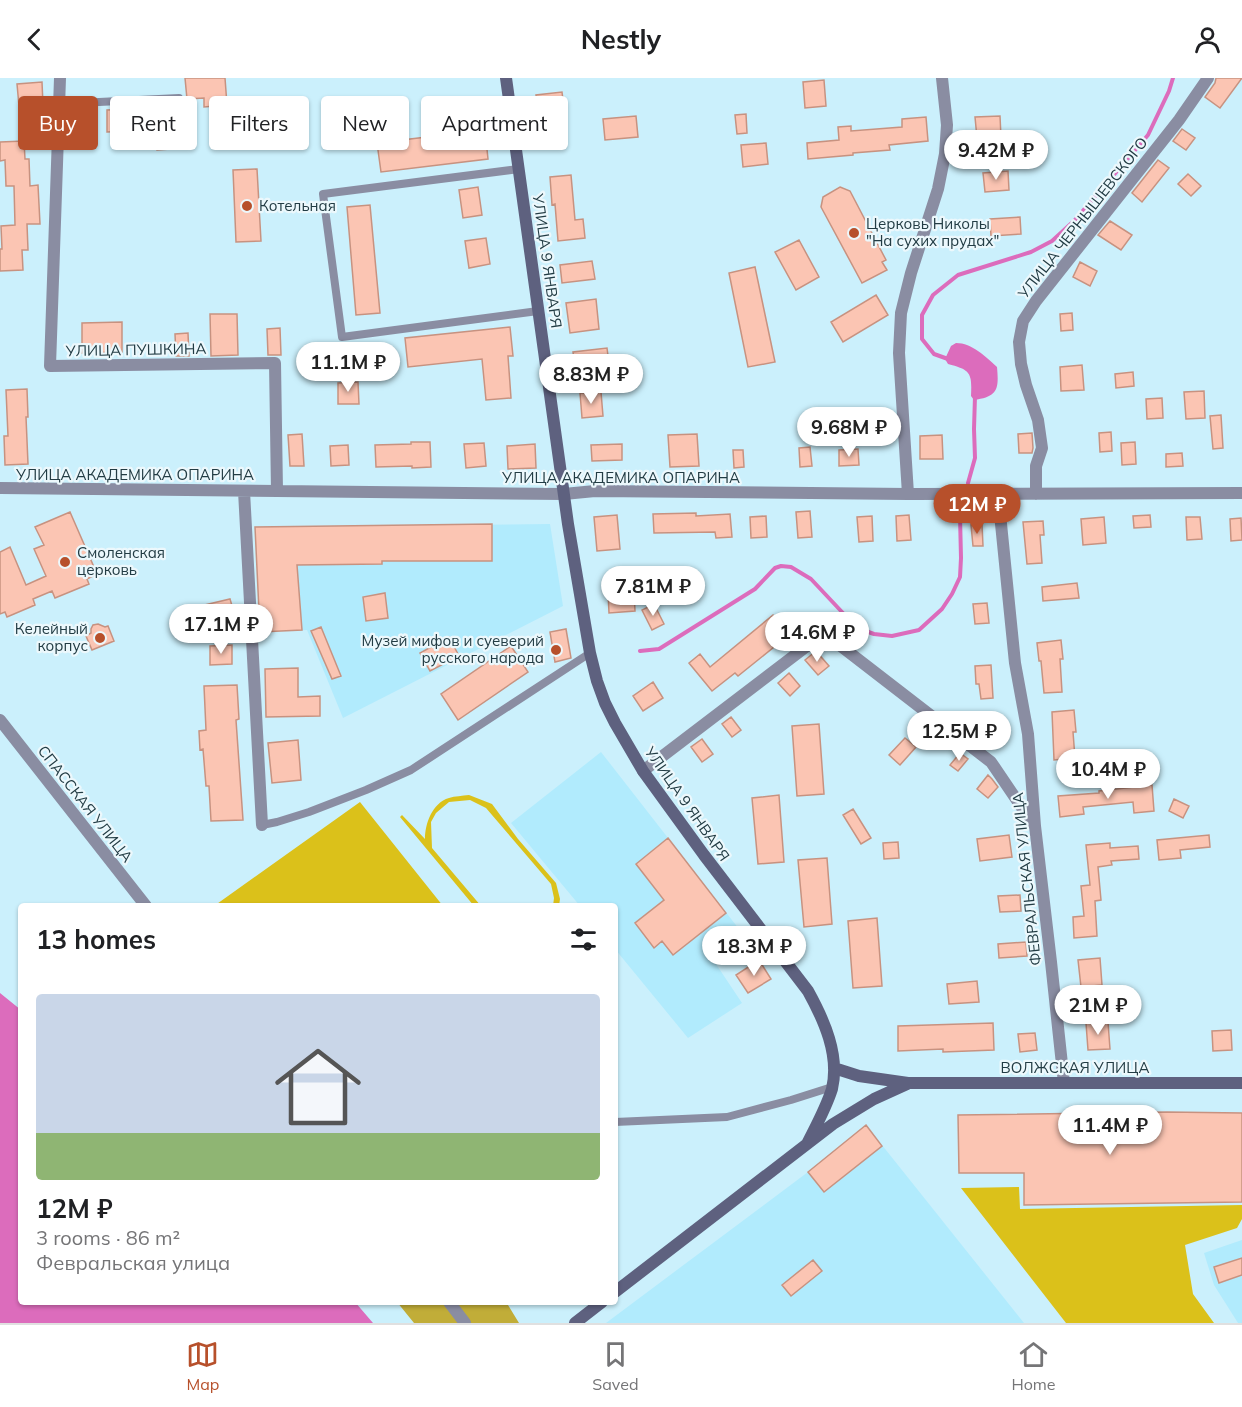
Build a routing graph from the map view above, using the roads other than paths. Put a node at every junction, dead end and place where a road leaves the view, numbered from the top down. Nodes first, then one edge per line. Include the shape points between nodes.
1 (60, 78) edge
2 (506, 78) edge
3 (942, 78) edge
4 (1208, 78) edge
5 (59, 96) edge
6 (57, 150) edge
7 (519, 169) junction
8 (538, 311) junction
9 (0, 489) edge
10 (278, 490) junction
11 (243, 491) junction
12 (564, 494) junction
13 (908, 494) junction
14 (998, 494) junction
15 (1036, 494) junction
16 (1242, 494) edge
17 (590, 653) junction
18 (0, 720) edge
19 (643, 771) junction
20 (262, 825) joint
21 (1035, 826) junction
22 (144, 903) edge
23 (834, 1068) junction
24 (908, 1083) junction
25 (1064, 1083) junction
26 (1242, 1083) edge
27 (832, 1087) junction
28 (618, 1122) edge
29 (807, 1144) junction
30 (618, 1290) edge
31 (451, 1305) edge
32 (598, 1305) edge
33 (465, 1323) edge
34 (575, 1323) edge

1 - 5 street, УЛИЦА ПУШКИНА
2 - 7 main road, УЛИЦА 9 ЯНВАРЯ
3 - 13 street via 947,125 945,154 911,273 898,353
4 - 15 street, УЛИЦА ЧЕРНЫШЕВСКОГО via 1023,321 1019,342 1021,364 1042,448 1036,466
6 - 10 street, УЛИЦА ПУШКИНА via 50,366 275,363
7 - 8 main road, УЛИЦА 9 ЯНВАРЯ
7 - 8 lane via 323,194 342,337
8 - 12 main road, УЛИЦА 9 ЯНВАРЯ
9 - 11 street, УЛИЦА АКАДЕМИКА ОПАРИНА
10 - 11 street, УЛИЦА АКАДЕМИКА ОПАРИНА
10 - 12 street, УЛИЦА АКАДЕМИКА ОПАРИНА
11 - 20 street
12 - 13 street, УЛИЦА АКАДЕМИКА ОПАРИНА
12 - 17 main road, УЛИЦА 9 ЯНВАРЯ
13 - 14 street, УЛИЦА АКАДЕМИКА ОПАРИНА
14 - 15 street, УЛИЦА АКАДЕМИКА ОПАРИНА
14 - 21 street, ФЕВРАЛЬСКАЯ УЛИЦА via 1015,663 1028,734
15 - 16 street, УЛИЦА АКАДЕМИКА ОПАРИНА
17 - 19 main road, УЛИЦА 9 ЯНВАРЯ via 605,703
17 - 20 lane via 411,770 309,812
18 - 22 street, СПАССКАЯ УЛИЦА
19 - 21 street via 824,633 991,762
19 - 23 main road, УЛИЦА 9 ЯНВАРЯ via 808,991 821,1014
21 - 25 street, ФЕВРАЛЬСКАЯ УЛИЦА
23 - 24 main road, ВОЛЖСКАЯ УЛИЦА
23 - 27 main road, УЛИЦА 9 ЯНВАРЯ
24 - 25 main road, ВОЛЖСКАЯ УЛИЦА
24 - 29 main road via 857,1108
25 - 26 main road, ВОЛЖСКАЯ УЛИЦА
27 - 28 lane via 727,1117
27 - 29 main road, УЛИЦА 9 ЯНВАРЯ
29 - 30 main road
31 - 33 street
32 - 34 main road

